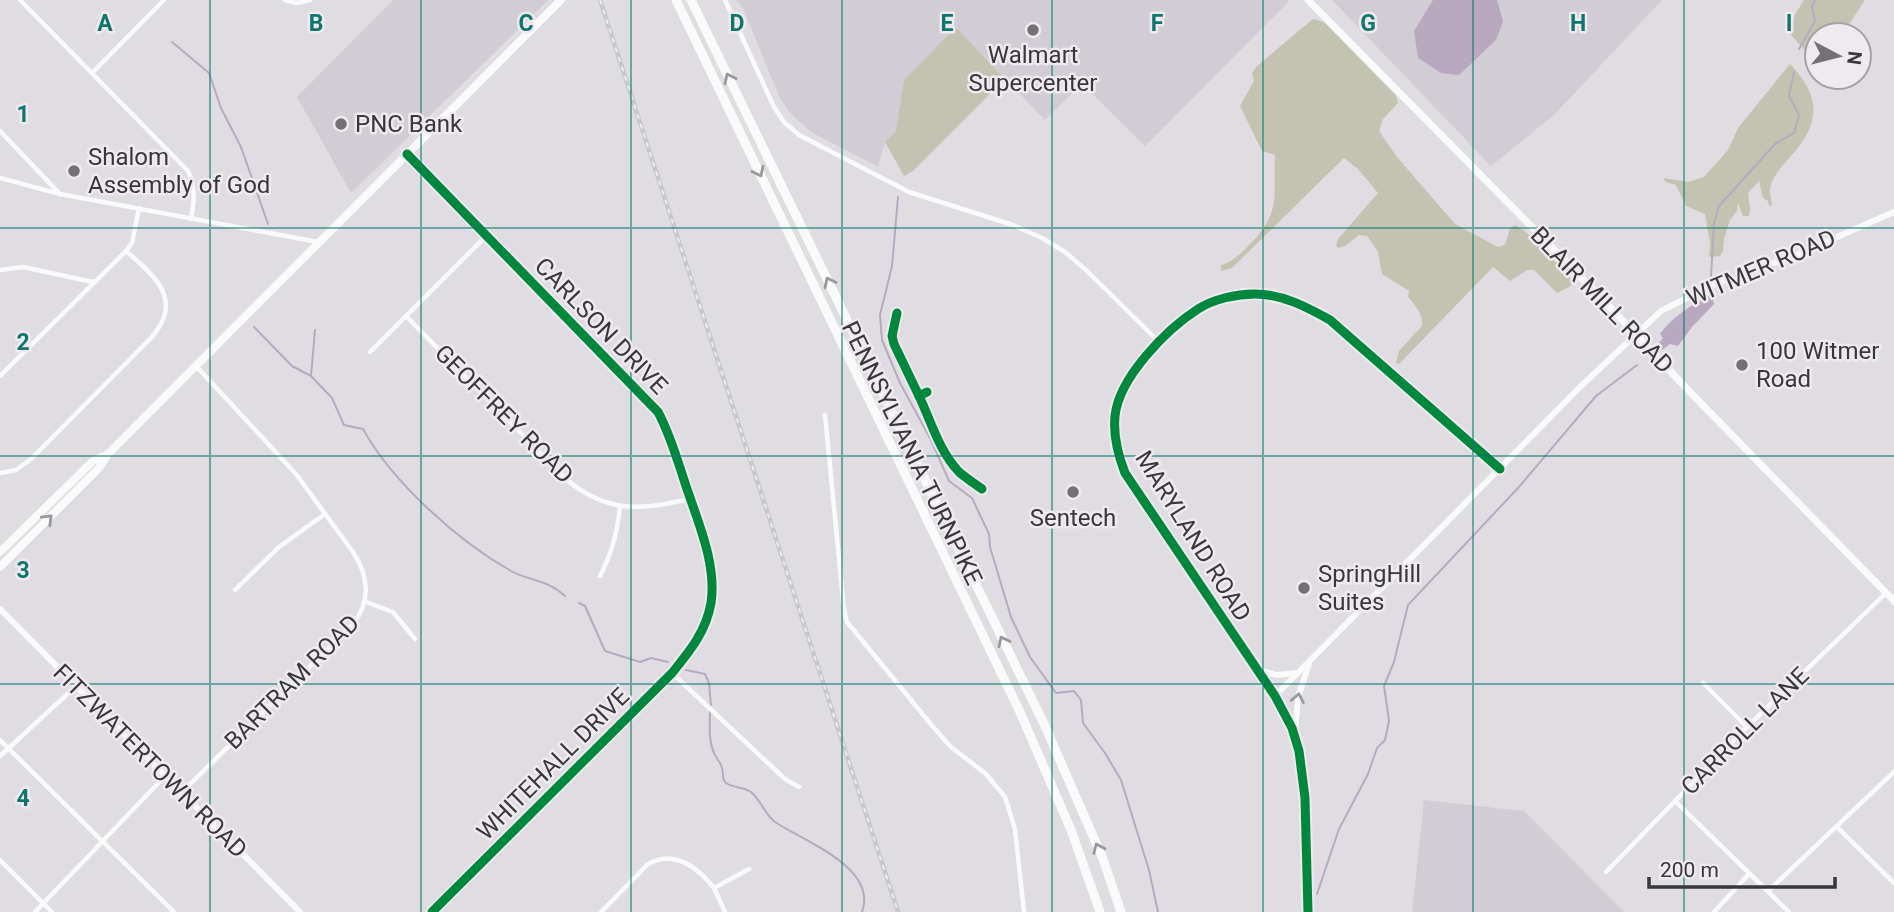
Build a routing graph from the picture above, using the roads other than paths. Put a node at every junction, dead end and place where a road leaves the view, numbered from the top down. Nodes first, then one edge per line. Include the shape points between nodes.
1 (20, 0) edge
2 (285, 0) edge
3 (310, 0) edge
4 (561, 0) edge
5 (676, 0) edge
6 (691, 0) edge
7 (725, 0) edge
8 (1308, 0) edge
9 (161, 1) edge
10 (93, 72) junction
11 (0, 131) edge
12 (407, 154) junction
13 (0, 178) edge
14 (60, 194) junction
15 (139, 208) junction
16 (1894, 212) edge
17 (191, 219) junction
18 (486, 235) junction
19 (319, 242) junction
20 (125, 251) junction
21 (0, 270) edge
22 (93, 282) junction
23 (406, 316) junction
24 (1634, 334) junction
25 (1160, 343) junction
26 (370, 352) dead end
27 (196, 366) junction
28 (0, 376) edge
29 (825, 415) dead end
30 (108, 454) junction
31 (1500, 469) junction
32 (0, 473) edge
33 (690, 499) junction
34 (620, 507) junction
35 (325, 514) junction
36 (0, 552) edge
37 (0, 568) edge
38 (600, 576) dead end
39 (235, 590) dead end
40 (1886, 593) junction
41 (366, 601) junction
42 (1894, 601) edge
43 (0, 609) edge
44 (415, 639) dead end
45 (698, 641) joint
46 (1311, 661) junction
47 (1256, 669) junction
48 (1299, 672) junction
49 (672, 673) junction
50 (1703, 683) dead end
51 (75, 687) junction
52 (1275, 696) junction
53 (1746, 727) junction
54 (1295, 737) junction
55 (0, 740) edge
56 (8, 748) junction
57 (0, 756) edge
58 (1894, 772) edge
59 (165, 775) junction
60 (799, 787) dead end
61 (182, 792) junction
62 (1675, 801) junction
63 (1837, 827) junction
64 (104, 842) junction
65 (0, 860) edge
66 (749, 869) dead end
67 (1606, 872) dead end
68 (1749, 874) junction
69 (1894, 883) edge
70 (714, 888) junction
71 (1768, 891) junction
72 (43, 904) junction
73 (35, 912) edge
74 (52, 912) edge
75 (174, 912) edge
76 (300, 912) edge
77 (432, 912) edge
78 (601, 912) edge
79 (725, 912) edge
80 (1024, 912) edge
81 (1100, 912) edge
82 (1121, 912) edge
83 (1308, 912) edge
84 (1714, 912) edge
85 (1789, 912) edge

1 - 10 street
2 - 3 street
4 - 12 main road
5 -> 81 highway, PENNSYLVANIA TURNPIKE via 1020,712 1071,830
82 -> 6 highway, PENNSYLVANIA TURNPIKE via 1045,726
7 - 25 street via 774,107 799,135 909,192 1042,238 1086,270
8 - 24 main road, BLAIR MILL ROAD
9 - 10 street
10 - 17 street via 188,171 194,194
11 - 14 street
12 - 18 street, CARLSON DRIVE
12 - 19 main road
13 - 14 street
14 - 15 street
15 - 17 street
15 - 20 street via 132,243
16 - 24 street, WITMER ROAD via 1705,289 1661,311
17 - 19 street
18 - 23 street
18 - 33 street, CARLSON DRIVE via 658,412
19 - 27 main road
20 - 22 street
20 - 32 street via 155,276 163,290 166,307 158,330 31,459 16,470
21 - 22 street via 23,267
22 - 28 street
23 - 26 street
23 - 34 street, GEOFFREY ROAD via 567,480 582,492
24 - 31 street, WITMER ROAD
24 - 40 main road, BLAIR MILL ROAD
25 - 31 street, MARYLAND ROAD via 1199,308 1227,297 1255,294 1309,308 1330,320
25 - 47 street, MARYLAND ROAD via 1123,387 1115,414 1120,459
27 - 30 main road
27 - 35 street, BARTRAM ROAD via 285,461
29 - 80 street via 847,622 951,747 986,774 1005,797 1015,829
30 - 36 main road via 93,461
37 -> 30 main road
31 - 46 street, WITMER ROAD
33 - 34 street, GEOFFREY ROAD
33 - 45 street, CARLSON DRIVE via 712,581
34 - 38 street via 617,536
35 - 39 street via 279,547
35 - 41 street, BARTRAM ROAD via 361,564
40 - 42 main road, BLAIR MILL ROAD
40 - 53 street, CARROLL LANE
41 - 44 street via 393,612
41 - 61 street, BARTRAM ROAD via 353,624
43 - 51 street, FITZWATERTOWN ROAD
45 - 49 street, WHITEHALL DRIVE
46 - 48 street, WITMER ROAD
54 -> 46 street via 1298,697
47 - 48 street via 1283,675
47 - 52 street, MARYLAND ROAD
48 - 52 street, WITMER ROAD
49 - 60 street
49 - 77 street, WHITEHALL DRIVE
50 - 53 street
51 - 56 street
51 - 59 street, FITZWATERTOWN ROAD
52 - 54 street, MARYLAND ROAD
53 - 62 street, CARROLL LANE
54 - 83 street, MARYLAND ROAD via 1305,798
55 - 56 street
56 - 57 street
56 - 64 street
58 - 63 street
59 - 61 street, FITZWATERTOWN ROAD
59 - 64 street
61 - 76 street, FITZWATERTOWN ROAD
62 - 67 street, CARROLL LANE
62 - 68 street
63 - 69 street
63 - 71 street
64 - 72 street
64 - 75 street
65 - 72 street
66 - 70 street
68 - 71 street
68 - 84 street
70 - 78 street via 686,862 656,860
70 - 79 street
71 - 85 street
72 - 73 street
72 - 74 street

